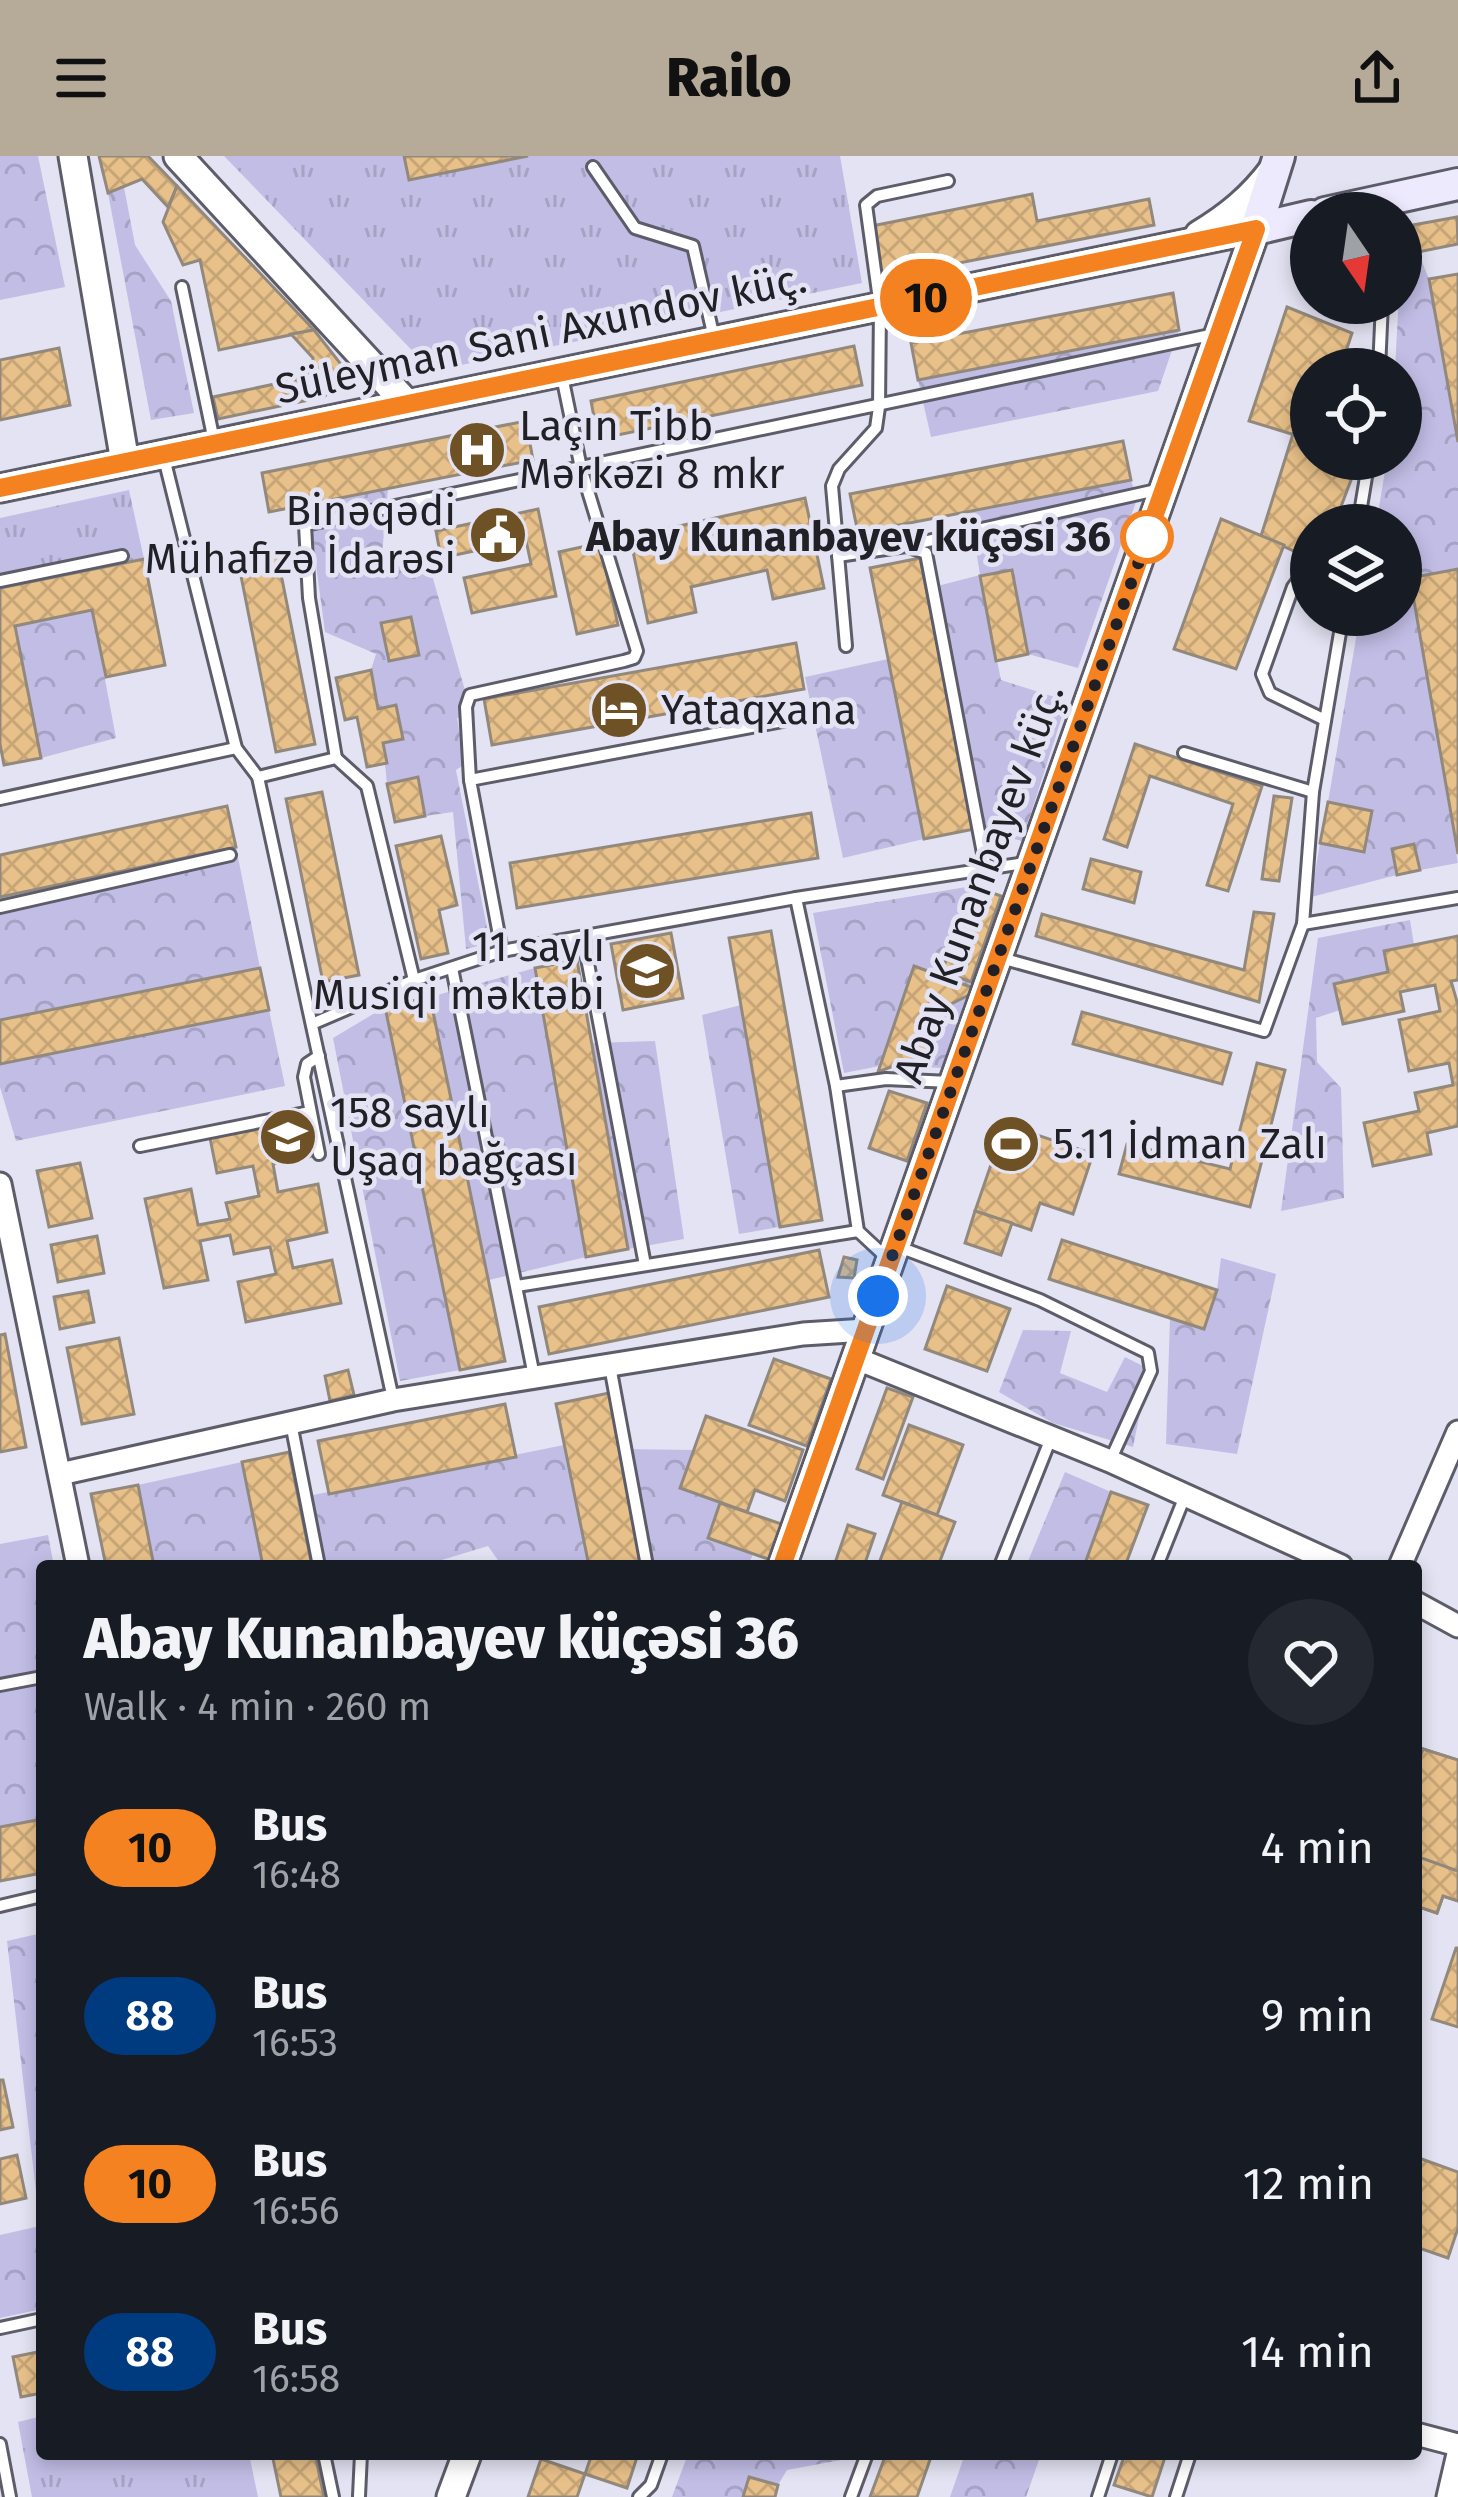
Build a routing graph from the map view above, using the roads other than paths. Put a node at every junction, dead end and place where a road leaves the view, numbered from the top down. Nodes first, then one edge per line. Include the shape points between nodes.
1 (73, 156) edge
2 (178, 156) edge
3 (1277, 161) edge
4 (592, 167) dead end
5 (948, 182) dead end
6 (1458, 184) edge
7 (1422, 193) edge
8 (1290, 221) edge
9 (1256, 229) junction
10 (1176, 248) junction
11 (182, 287) dead end
12 (880, 307) junction
13 (1219, 333) junction
14 (715, 341) junction
15 (561, 373) junction
16 (406, 403) junction
17 (879, 407) junction
18 (214, 444) junction
19 (163, 455) junction
20 (125, 462) junction
21 (580, 468) junction
22 (0, 488) edge
23 (1164, 488) junction
24 (906, 546) junction
25 (122, 556) dead end
26 (838, 556) junction
27 (0, 581) edge
28 (1290, 593) edge
29 (1339, 636) edge
30 (846, 646) dead end
31 (1325, 720) junction
32 (783, 721) dead end
33 (236, 748) junction
34 (1184, 753) dead end
35 (336, 758) junction
36 (258, 777) junction
37 (470, 780) junction
38 (1313, 793) junction
39 (0, 799) edge
40 (230, 855) dead end
41 (1031, 862) junction
42 (986, 869) junction
43 (796, 898) junction
44 (1458, 898) edge
45 (0, 908) edge
46 (1303, 924) junction
47 (583, 937) junction
48 (502, 951) junction
49 (998, 957) junction
50 (452, 968) junction
51 (414, 980) junction
52 (312, 1024) junction
53 (319, 1056) junction
54 (953, 1082) junction
55 (836, 1086) junction
56 (310, 1112) junction
57 (140, 1146) dead end
58 (319, 1154) dead end
59 (0, 1184) edge
60 (858, 1231) junction
61 (893, 1253) junction
62 (645, 1265) junction
63 (517, 1286) junction
64 (866, 1330) junction
65 (855, 1358) junction
66 (610, 1366) junction
67 (535, 1378) junction
68 (393, 1400) junction
69 (291, 1423) junction
70 (1458, 1432) edge
71 (1051, 1438) junction
72 (1110, 1461) junction
73 (60, 1474) junction
74 (1185, 1495) junction
75 (77, 1560) edge
76 (318, 1560) edge
77 (646, 1560) edge
78 (784, 1560) edge
79 (1002, 1560) edge
80 (1159, 1560) edge
81 (1328, 1560) edge
82 (1403, 1560) edge
83 (1422, 1606) edge
84 (1458, 1626) edge
85 (36, 1678) edge
86 (0, 1685) edge
87 (36, 1897) edge
88 (0, 1906) edge
89 (36, 2320) edge
90 (0, 2328) edge
91 (1422, 2436) edge
92 (0, 2444) edge
93 (1458, 2449) edge
94 (325, 2460) edge
95 (362, 2460) edge
96 (465, 2460) edge
97 (660, 2460) edge
98 (865, 2460) edge
99 (1110, 2460) edge
100 (1188, 2460) edge
101 (332, 2493) edge
102 (1452, 2495) edge
103 (10, 2497) edge
104 (360, 2497) edge
105 (452, 2497) edge
106 (639, 2497) edge
107 (851, 2497) edge
108 (1098, 2497) edge
109 (1176, 2497) edge

1 - 20 street
2 - 16 street
3 - 9 main road
3 - 10 street via 1237,210
4 - 14 lane via 635,228 693,246
5 - 12 lane via 866,205
6 - 7 main road
8 - 9 main road, Süleyman Sani Axundov küç.
9 - 10 street, Süleyman Sani Axundov küç.
9 - 13 street, Abay Kunanbayev küç.
10 - 12 street, Süleyman Sani Axundov küç.
11 - 18 lane
12 - 14 street, Süleyman Sani Axundov küç.
12 - 17 lane
13 - 17 lane
13 - 23 street, Abay Kunanbayev küç.
14 - 15 street, Süleyman Sani Axundov küç.
15 - 16 street, Süleyman Sani Axundov küç.
15 - 21 lane
16 - 18 street, Süleyman Sani Axundov küç.
17 - 21 lane
17 - 26 lane via 876,428 832,486
18 - 19 street, Süleyman Sani Axundov küç.
19 - 20 street, Süleyman Sani Axundov küç.
19 - 33 lane
20 - 22 street, Süleyman Sani Axundov küç.
21 - 35 lane via 305,525
21 - 37 lane via 637,651 624,662 470,694
23 - 24 lane
23 - 41 street, Abay Kunanbayev küç.
24 - 26 lane
24 - 42 lane via 926,553
25 - 27 lane
26 - 30 lane
28 - 31 lane via 1262,674 1270,693
29 - 31 lane
31 - 38 lane
32 - 37 lane
33 - 36 lane
33 - 39 lane
34 - 38 lane
35 - 36 lane
35 - 51 lane via 367,786
36 - 52 lane
37 - 48 lane
38 - 46 lane
40 - 45 lane
41 - 42 lane
41 - 49 street, Abay Kunanbayev küç.
42 - 43 lane
43 - 47 lane
43 - 55 lane
44 - 46 lane
46 - 49 lane via 1264,1031
47 - 48 lane
47 - 62 lane
48 - 50 lane
49 - 54 street, Abay Kunanbayev küç.
50 - 51 lane
50 - 63 lane
51 - 52 lane
52 - 53 lane
53 - 56 lane via 304,1077
53 - 68 lane
54 - 55 lane via 886,1078
54 - 61 street, Abay Kunanbayev küç.
55 - 60 lane
56 - 57 lane
56 - 58 lane
59 - 73 street
60 - 61 lane
60 - 62 lane
61 - 64 street, Abay Kunanbayev küç.
61 - 72 lane via 1040,1300 1148,1353 1151,1372
62 - 63 lane
63 - 67 lane
64 - 65 street, Abay Kunanbayev küç.
64 - 66 street
65 - 71 street
65 - 78 street, Abay Kunanbayev küç.
66 - 67 street
66 - 77 lane
67 - 68 street
68 - 69 street
69 - 73 street
69 - 76 lane
70 - 82 street
71 - 72 street
71 - 79 lane
72 - 74 street
73 - 75 street
74 - 80 lane
74 - 81 street
83 - 84 street
85 - 86 lane
87 - 88 lane
89 - 90 lane
91 - 93 street
92 - 103 lane
93 - 102 street
94 - 101 lane
95 - 104 lane
96 - 105 street
97 - 106 lane
98 - 107 lane
99 - 108 lane
100 - 109 lane
101 - 104 lane

